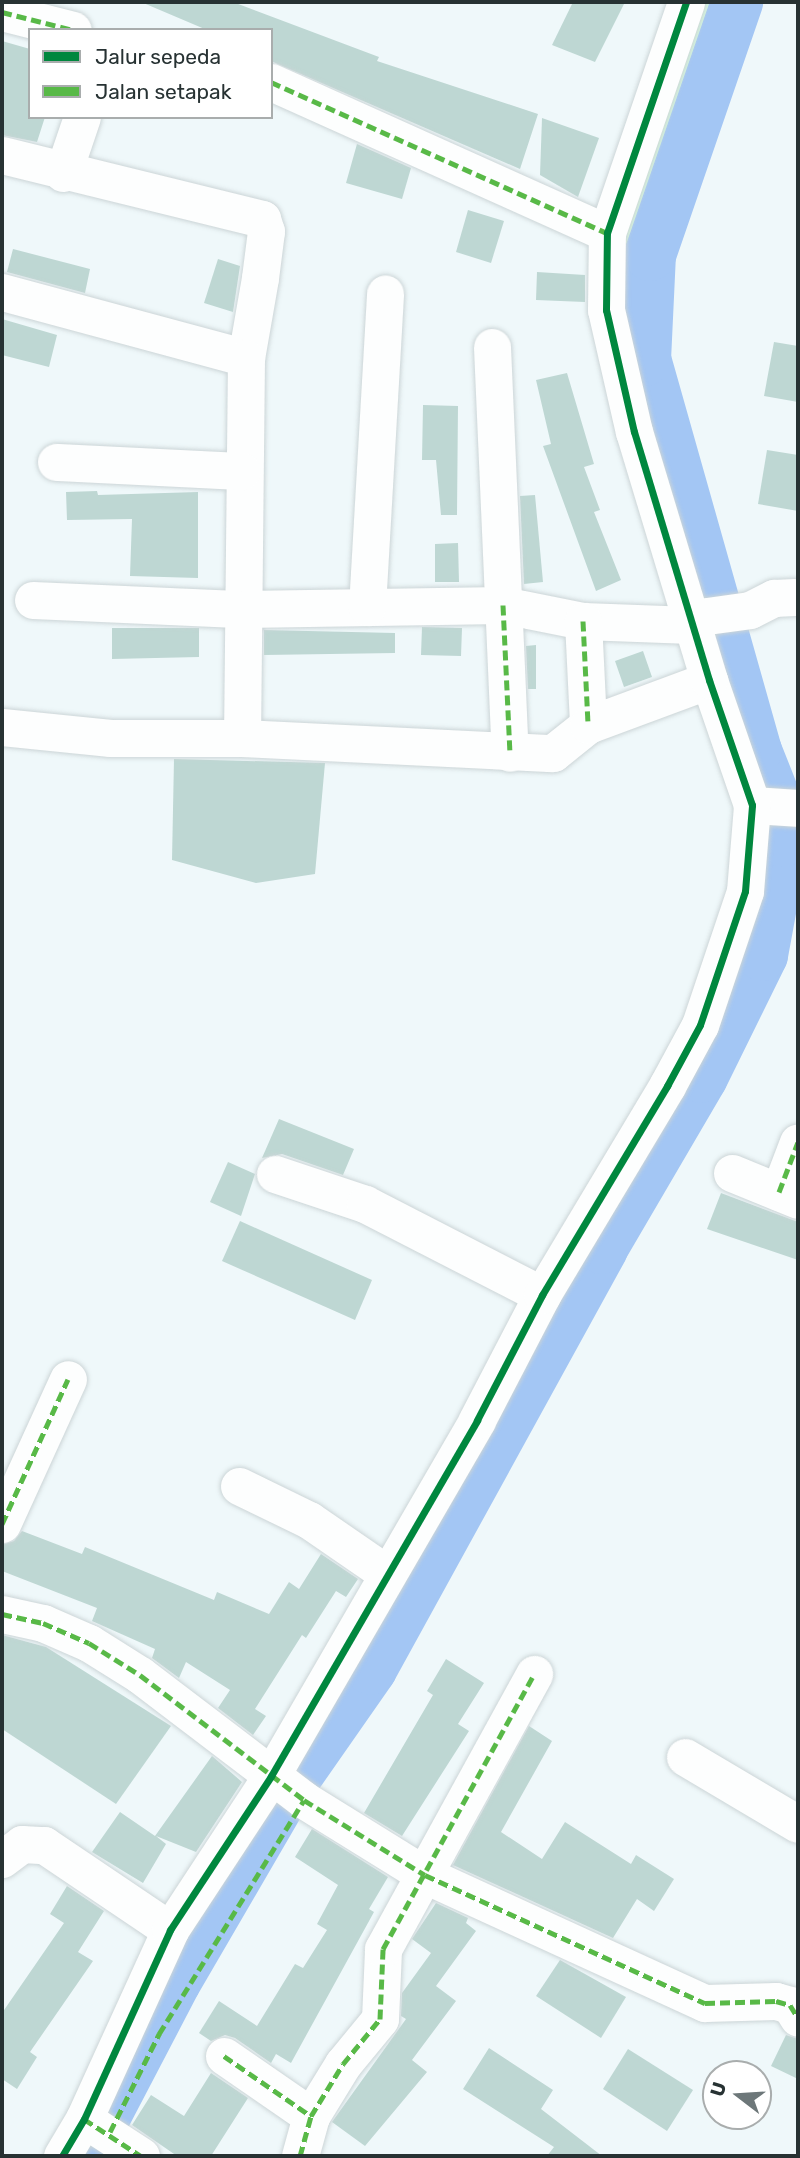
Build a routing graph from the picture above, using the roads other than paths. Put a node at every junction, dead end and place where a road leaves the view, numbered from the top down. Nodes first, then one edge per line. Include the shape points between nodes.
1 (686, 2) edge
2 (2, 12) edge
3 (65, 28) edge
4 (273, 83) edge
5 (81, 119) edge
6 (2, 155) edge
7 (63, 173) junction
8 (607, 233) junction
9 (2, 292) edge
10 (385, 295) dead end
11 (492, 347) dead end
12 (246, 358) junction
13 (56, 462) dead end
14 (242, 471) junction
15 (794, 597) dead end
16 (33, 600) dead end
17 (503, 605) junction
18 (367, 607) junction
19 (243, 609) junction
20 (583, 621) junction
21 (699, 621) junction
22 (709, 680) junction
23 (588, 725) junction
24 (2, 727) edge
25 (242, 738) junction
26 (510, 753) junction
27 (776, 806) edge
28 (798, 1142) edge
29 (732, 1173) dead end
30 (275, 1174) dead end
31 (788, 1196) edge
32 (542, 1295) junction
33 (68, 1379) dead end
34 (239, 1486) dead end
35 (2, 1524) edge
36 (386, 1573) junction
37 (2, 1614) edge
38 (534, 1674) dead end
39 (685, 1757) dead end
40 (271, 1776) junction
41 (798, 1824) edge
42 (2, 1859) edge
43 (425, 1875) junction
44 (170, 1930) junction
45 (798, 2018) edge
46 (225, 2056) dead end
47 (311, 2116) junction
48 (84, 2119) junction
49 (62, 2156) edge
50 (141, 2156) edge
51 (300, 2156) edge

1 - 8 street
2 - 3 street
4 - 8 street
5 - 7 street
6 - 7 street
7 - 12 street via 262,219 266,231
8 - 21 street via 606,310 612,352
9 - 12 street
10 - 18 street
11 - 17 street
12 - 14 street
13 - 14 street
14 - 19 street
15 - 21 street via 774,598 750,610
16 - 19 street
17 - 18 street
17 - 20 street
17 - 26 street
18 - 19 street
19 - 25 street
20 - 21 street
20 - 23 street
21 - 22 street
22 - 23 street
22 - 27 street
23 - 26 street via 553,753
24 - 25 street via 110,738
25 - 26 street
27 - 32 street via 700,1025
28 - 31 street
29 - 31 street
30 - 32 street via 365,1205
32 - 36 street via 477,1420
33 - 35 street
34 - 36 street via 309,1520
36 - 40 street
37 - 40 street via 43,1623 89,1643 140,1675
38 - 43 street
39 - 41 street
40 - 43 street
40 - 44 street
42 - 44 street via 28,1842 44,1845
43 - 45 street via 705,2003 776,2001 790,2005
43 - 47 street via 383,1949 380,2019 343,2064
44 - 48 street
46 - 47 street
47 - 51 street
48 - 49 street
48 - 50 street

